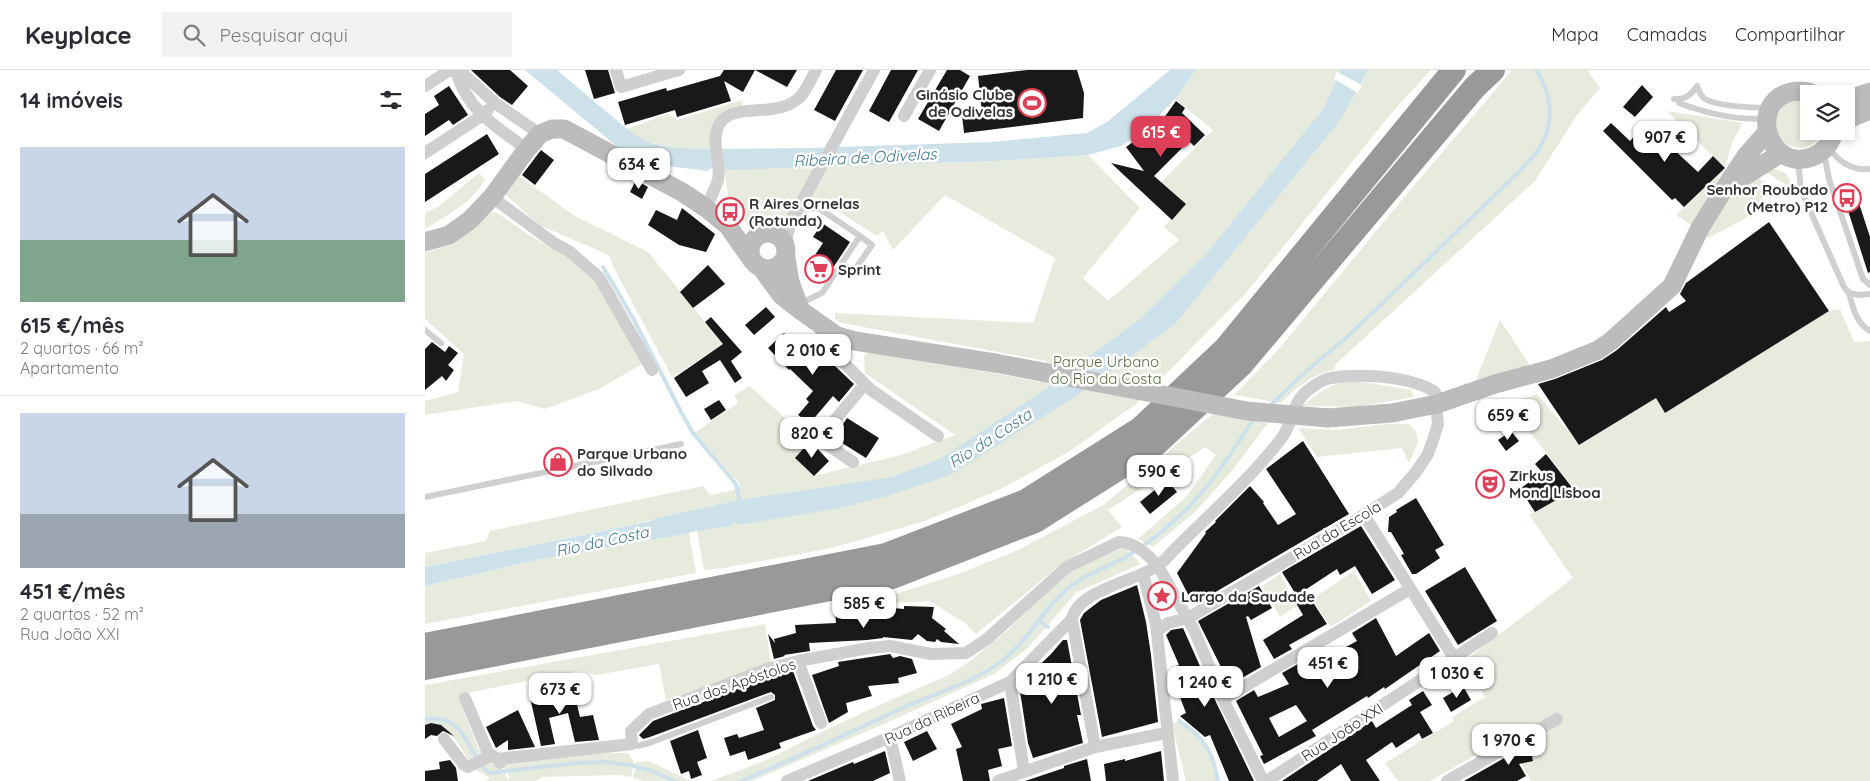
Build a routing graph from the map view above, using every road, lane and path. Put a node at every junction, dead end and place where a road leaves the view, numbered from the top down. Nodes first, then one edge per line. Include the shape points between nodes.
1 (450, 70) edge
2 (457, 70) edge
3 (616, 70) edge
4 (679, 70) edge
5 (816, 70) edge
6 (874, 70) edge
7 (930, 70) edge
8 (1493, 70) edge
9 (1452, 72) edge
10 (425, 86) edge
11 (1800, 91) edge
12 (1870, 92) edge
13 (1855, 97) edge
14 (495, 103) junction
15 (1870, 110) edge
16 (483, 115) junction
17 (904, 116) dead end
18 (1855, 116) edge
19 (1768, 120) junction
20 (540, 134) junction
21 (1829, 140) edge
22 (1830, 140) edge
23 (1830, 140) edge
24 (527, 148) junction
25 (425, 152) edge
26 (1789, 156) junction
27 (1870, 169) edge
28 (1724, 189) junction
29 (492, 197) junction
30 (799, 207) junction
31 (706, 208) junction
32 (728, 226) junction
33 (860, 236) junction
34 (425, 242) edge
35 (776, 243) junction
36 (757, 264) junction
37 (842, 264) junction
38 (1870, 286) edge
39 (1849, 293) junction
40 (1870, 294) edge
41 (799, 307) junction
42 (819, 324) junction
43 (425, 330) edge
44 (1870, 331) edge
45 (441, 343) dead end
46 (652, 370) dead end
47 (865, 384) junction
48 (1437, 404) junction
49 (938, 436) dead end
50 (681, 444) dead end
51 (853, 462) dead end
52 (425, 497) edge
53 (1364, 516) junction
54 (1158, 566) junction
55 (1143, 574) junction
56 (1410, 589) junction
57 (1188, 618) junction
58 (1072, 619) junction
59 (1157, 631) junction
60 (1493, 633) dead end
61 (425, 645) edge
62 (1454, 658) junction
63 (798, 661) junction
64 (425, 668) edge
65 (1010, 682) junction
66 (771, 697) dead end
67 (465, 698) dead end
68 (1223, 699) junction
69 (1557, 718) dead end
70 (821, 723) dead end
71 (1167, 733) junction
72 (889, 737) junction
73 (444, 739) dead end
74 (632, 744) junction
75 (1095, 748) junction
76 (494, 759) junction
77 (1024, 771) junction
78 (787, 781) edge
79 (900, 781) edge
80 (998, 781) edge
81 (1173, 781) edge
82 (1265, 781) edge
83 (1447, 781) edge

1 - 10 street
2 - 14 street
2 - 16 street via 463,91
3 - 4 street via 621,88
5 - 31 street via 792,104 735,114 726,117 717,128 718,178
6 - 30 street
7 - 17 street
8 - 64 highway via 1475,87 1241,365 1154,446 1035,521 892,577
9 - 61 highway via 1225,349 1140,429 1026,501 886,555
11 - 19 street via 1777,99
12 - 13 street
14 - 16 street
14 - 20 street
15 - 18 street
16 - 24 street
16 - 25 street
19 - 19 lane via 1749,120 1677,101 1691,95 1697,86 1703,98 1745,108
19 - 26 street via 1774,146
19 - 28 street
20 - 24 street
20 - 31 street via 552,128 564,130
21 - 26 street via 1807,158
22 - 27 lane via 1838,160 1857,168
23 - 38 lane via 1829,179 1863,279
24 - 29 street
26 - 28 street
26 - 39 lane via 1801,190
28 - 48 street via 1700,228 1672,286 1611,341 1598,350 1551,369
29 - 34 street via 459,229
29 - 46 street via 570,252 599,278
30 - 33 lane via 820,209
30 - 35 street
31 - 32 street
32 - 35 street
32 - 36 street
33 - 37 lane
33 - 37 lane via 872,245 854,271
35 - 36 street via 776,268
35 - 36 street via 754,240 750,253
35 - 41 street
36 - 41 street via 781,294
37 - 41 lane via 822,293
39 - 40 lane
39 - 44 lane via 1858,319
41 - 42 street
42 - 47 street via 825,344
42 - 48 street, bridge via 837,336 855,341 995,362 1247,410 1328,418 1392,413
43 - 45 lane
47 - 49 street
47 - 51 street via 819,439
48 - 53 street, Rua da Escola via 1438,424 1428,454 1398,493
48 - 54 street, Rua da Ribeira via 1435,392 1411,381 1357,375 1329,378 1310,388 1295,405 1289,426 1280,439 1233,492
50 - 52 lane
53 - 56 street
53 - 57 street, Rua da Escola
54 - 55 street, Rua da Ribeira
54 - 57 street, Rua dos Apóstolos
54 - 63 street, Rua dos Apóstolos via 1129,542 1119,542 1067,567 987,639 966,653 931,654 890,646
55 - 58 street, Rua da Ribeira via 1089,597 1073,612
55 - 59 street
56 - 62 street
56 - 68 street
57 - 59 street, Rua da Escola via 1168,623
57 - 68 street, Rua dos Apóstolos
58 - 65 street, Rua da Ribeira
58 - 75 street
59 - 71 street
60 - 62 street, Rua João XXI
62 - 82 street, Rua João XXI
63 - 70 street
63 - 74 street, Rua dos Apóstolos via 767,669 649,714 631,731
65 - 72 street, Rua da Ribeira
65 - 77 street
66 - 74 lane via 652,742 638,746
67 - 76 street via 488,753
68 - 82 street, Rua dos Apóstolos
69 - 83 street
71 - 75 street
71 - 81 street
72 - 78 street, Rua da Ribeira
72 - 79 street
73 - 76 street via 468,767
74 - 76 street
75 - 77 street
77 - 80 street

